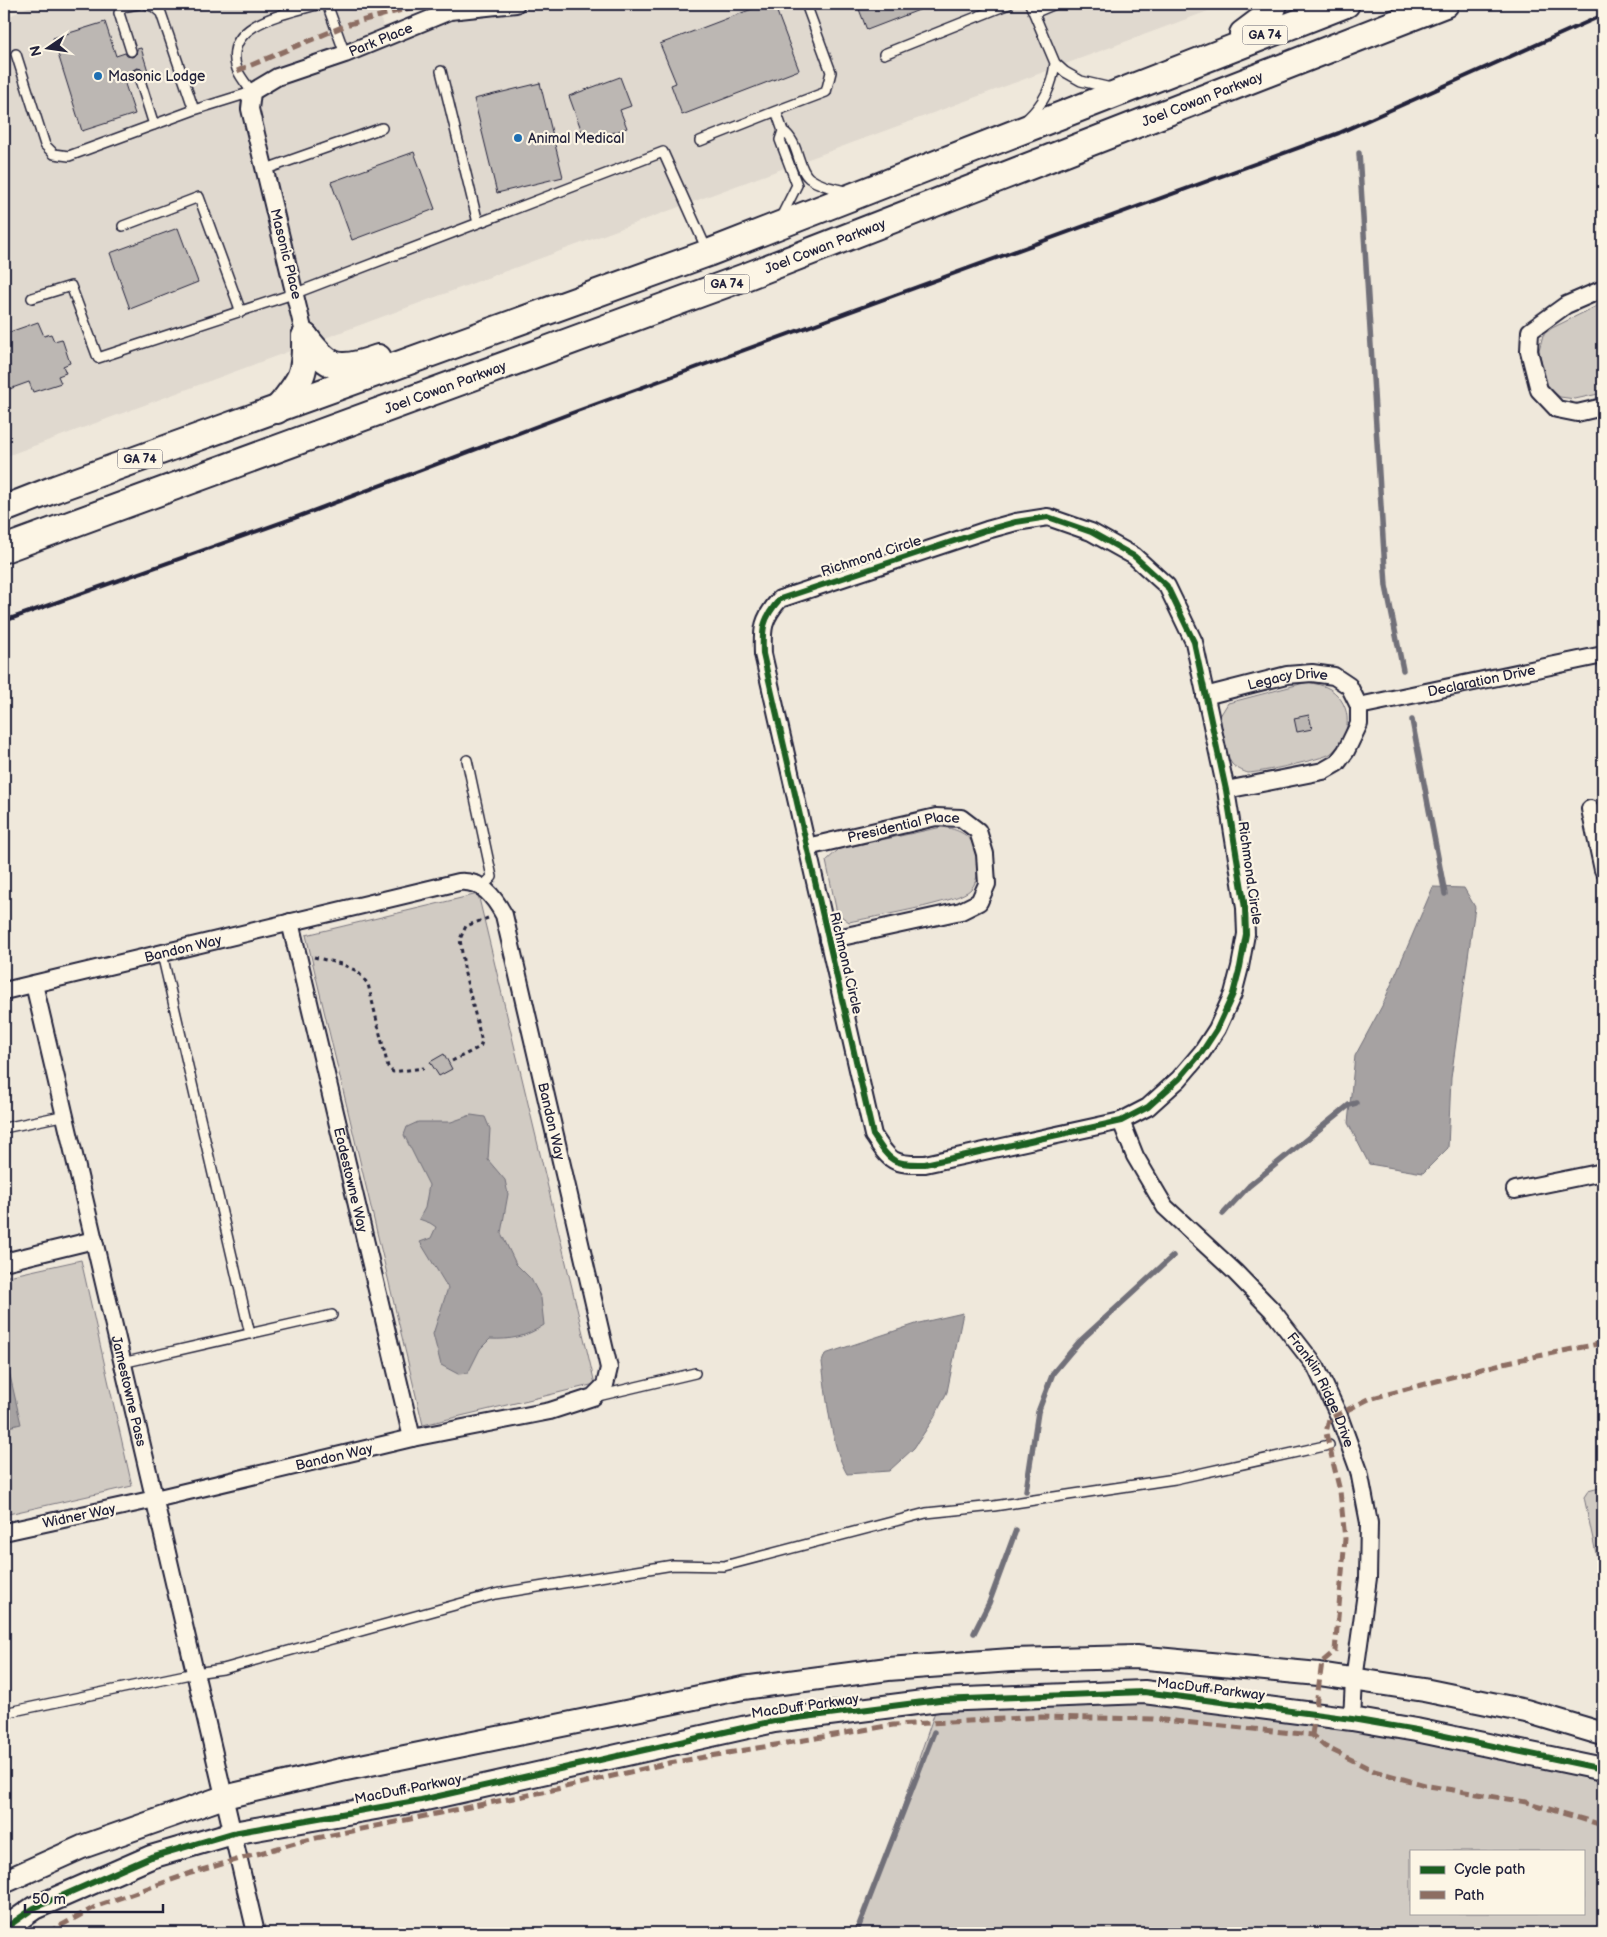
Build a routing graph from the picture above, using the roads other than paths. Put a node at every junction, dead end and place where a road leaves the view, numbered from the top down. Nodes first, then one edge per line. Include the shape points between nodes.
1 (138, 4) edge
2 (146, 4) edge
3 (320, 4) edge
4 (328, 4) edge
5 (516, 4) edge
6 (806, 4) edge
7 (1009, 4) edge
8 (1055, 4) edge
9 (1274, 4) edge
10 (1346, 4) edge
11 (1446, 4) edge
12 (1032, 8) edge
13 (131, 51) dead end
14 (16, 54) dead end
15 (345, 54) junction
16 (884, 54) dead end
17 (1216, 54) junction
18 (1055, 63) junction
19 (441, 72) dead end
20 (138, 74) dead end
21 (1125, 90) junction
22 (252, 92) junction
23 (194, 110) junction
24 (776, 111) junction
25 (154, 125) junction
26 (382, 128) dead end
27 (783, 132) junction
28 (1013, 133) junction
29 (700, 141) dead end
30 (266, 170) junction
31 (858, 194) junction
32 (478, 223) junction
33 (123, 226) dead end
34 (776, 226) junction
35 (708, 252) junction
36 (1603, 289) edge
37 (296, 293) junction
38 (32, 298) dead end
39 (241, 312) junction
40 (540, 314) junction
41 (305, 337) junction
42 (1603, 407) edge
43 (277, 410) junction
44 (4, 509) edge
45 (4, 549) edge
46 (1603, 655) edge
47 (1205, 696) junction
48 (1359, 706) junction
49 (467, 760) dead end
50 (1226, 790) junction
51 (1590, 809) dead end
52 (807, 847) junction
53 (1603, 870) edge
54 (482, 887) junction
55 (290, 922) junction
56 (828, 940) junction
57 (162, 954) junction
58 (34, 984) junction
59 (4, 991) edge
60 (66, 1115) junction
61 (1121, 1120) junction
62 (4, 1128) edge
63 (1603, 1172) edge
64 (1515, 1190) dead end
65 (94, 1240) junction
66 (4, 1262) edge
67 (332, 1315) dead end
68 (250, 1334) junction
69 (122, 1363) junction
70 (695, 1373) dead end
71 (593, 1397) junction
72 (412, 1438) junction
73 (1329, 1445) dead end
74 (154, 1499) junction
75 (4, 1532) edge
76 (195, 1673) junction
77 (1354, 1680) junction
78 (4, 1713) edge
79 (1352, 1719) junction
80 (1603, 1734) edge
81 (1603, 1769) edge
82 (224, 1797) junction
83 (232, 1833) junction
84 (4, 1882) edge
85 (4, 1929) edge
86 (256, 1933) edge

1 - 13 lane via 122,7 119,13
2 - 23 lane via 161,13
3 - 22 lane via 258,23 239,40 234,50 236,66
4 - 15 lane
5 - 15 street, Park Place via 450,11
6 - 24 lane via 831,72 826,92
7 - 16 lane
8 - 12 lane
9 - 17 main road via 1271,13
10 - 17 main road, GA 74
11 - 45 main road, Joel Cowan Parkway / GA 74 via 745,277
12 - 18 lane
14 - 25 lane via 45,146 54,154 69,156
15 - 22 street, Park Place via 276,77
17 - 21 main road, GA 74
18 - 21 lane via 1081,82
18 - 28 lane via 1046,97
19 - 32 lane
20 - 25 lane
21 - 28 main road, GA 74
22 - 23 lane
22 - 30 street, Masonic Place via 250,109
23 - 25 lane
24 - 27 lane
24 - 29 lane
26 - 30 lane
27 - 31 lane via 790,136 807,176 822,186
27 - 34 lane via 780,140 797,185
28 - 31 main road, GA 74
30 - 37 street, Masonic Place
31 - 34 main road, GA 74
32 - 35 lane via 663,152
32 - 37 lane
33 - 39 lane via 199,197
34 - 35 main road, GA 74
35 - 40 main road, GA 74
36 - 42 street via 1566,305 1530,331 1529,351 1539,390 1557,409 1577,412
37 - 39 lane
37 - 41 street, Masonic Place
38 - 39 lane via 72,286 98,358
40 - 41 main road via 492,319 456,329 355,366 330,363
40 - 43 main road, GA 74
41 - 43 main road, Masonic Place via 306,362 302,376
43 - 44 main road, GA 74
46 - 48 street, Declaration Drive
47 - 48 street, Legacy Drive via 1287,675 1312,673 1334,676 1348,686
47 - 50 street, Richmond Circle
47 - 52 street, Richmond Circle via 1194,642 1167,586 1134,556 1091,532 1048,518 987,530 780,599 769,612 762,632 763,654
48 - 50 street via 1359,724 1337,764 1323,771
49 - 54 lane via 492,877
50 - 61 street, Richmond Circle via 1245,908 1246,934 1233,994 1217,1030 1179,1078 1148,1107
51 - 53 street
52 - 56 street, Richmond Circle
52 - 56 street, Presidential Place via 936,817 961,818 978,831 985,854 987,884 979,902 961,911
54 - 55 street, Bandon Way via 459,882
54 - 71 street, Bandon Way via 496,899 504,915 609,1368 605,1384
55 - 57 street, Bandon Way
55 - 72 street, Eadestowne Way
56 - 61 street, Richmond Circle via 873,1135 886,1156 904,1165 924,1164
57 - 58 street, Bandon Way
57 - 68 lane
58 - 59 street, Bandon Way
58 - 60 street, Jamestowne Pass
60 - 62 lane
60 - 65 street, Jamestowne Pass
61 - 77 street, Franklin Ridge Drive via 1135,1156 1165,1207 1272,1310 1316,1367 1339,1416 1359,1472 1369,1523 1368,1578
63 - 64 street
65 - 66 street
65 - 69 street, Jamestowne Pass
67 - 68 lane
68 - 69 lane
69 - 74 street, Jamestowne Pass
70 - 71 lane
71 - 72 street, Bandon Way via 550,1411
72 - 74 street, Bandon Way
73 - 76 lane via 1174,1479 926,1513 724,1566 673,1565 495,1594 223,1669
74 - 75 street, Widner Way
74 - 76 street, Jamestowne Pass
76 - 78 lane
76 - 82 street, Jamestowne Pass
77 - 79 street, Franklin Ridge Drive
77 - 80 street, MacDuff Parkway via 1424,1690 1526,1711
77 - 82 street, MacDuff Parkway via 1136,1657 1011,1660 888,1669 743,1688
79 - 81 street, MacDuff Parkway via 1516,1749
79 - 83 street, MacDuff Parkway via 1144,1692 939,1700 774,1721 421,1800
82 - 83 street, Jamestowne Pass
82 - 84 street, MacDuff Parkway via 82,1846
83 - 85 street, MacDuff Parkway via 151,1857 34,1908
83 - 86 street, Jamestowne Pass

